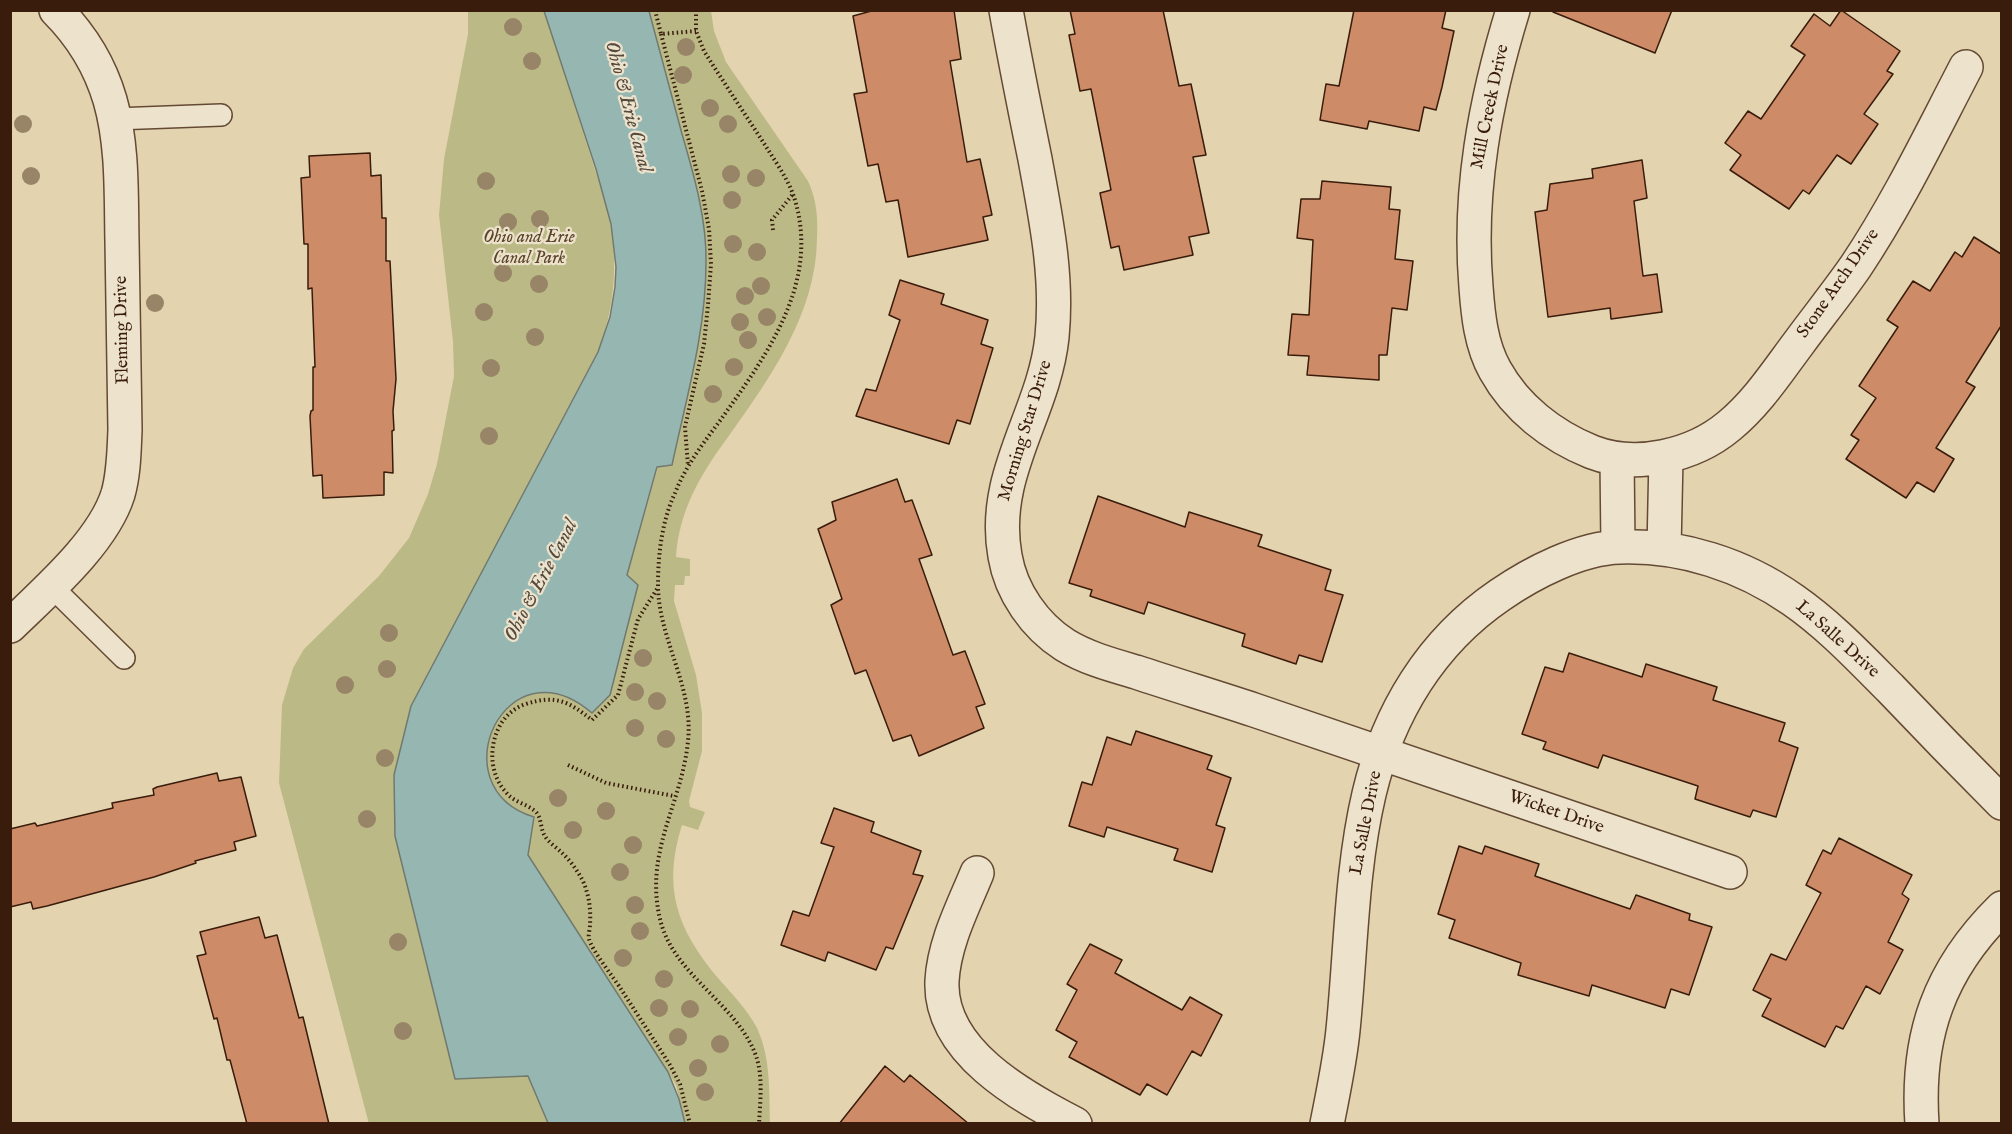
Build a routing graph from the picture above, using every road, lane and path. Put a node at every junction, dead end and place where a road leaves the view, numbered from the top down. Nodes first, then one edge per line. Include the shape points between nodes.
1 (56, 10) edge
2 (655, 10) edge
3 (696, 10) edge
4 (1006, 10) edge
5 (1513, 10) edge
6 (696, 31) junction
7 (661, 34) junction
8 (1966, 67) dead end
9 (221, 115) dead end
10 (115, 119) junction
11 (793, 194) junction
12 (773, 230) dead end
13 (1666, 457) junction
14 (1617, 459) junction
15 (688, 466) junction
16 (1618, 547) junction
17 (1664, 549) junction
18 (51, 586) junction
19 (658, 588) junction
20 (10, 626) edge
21 (124, 658) dead end
22 (1381, 754) junction
23 (568, 765) dead end
24 (674, 796) junction
25 (2001, 803) edge
26 (1730, 872) dead end
27 (977, 873) dead end
28 (2001, 908) edge
29 (690, 1124) edge
30 (759, 1124) edge
31 (1075, 1124) edge
32 (1327, 1124) edge
33 (1922, 1124) edge

1 - 10 street, Fleming Drive via 83,42 98,69
2 - 7 path
3 - 6 path
4 - 22 street, Morning Star Drive via 1053,261 1055,299 1046,372 1002,506 1005,557 1014,585 1048,633 1097,660
5 - 14 street, Mill Creek Drive via 1484,123 1476,175 1474,267 1483,339 1494,369 1528,413 1580,447
6 - 7 path
6 - 11 path via 704,51
7 - 15 path via 709,229 711,264 704,344 685,427
8 - 13 street, Stone Arch Drive via 1904,186 1856,266 1754,402 1728,427 1699,446
9 - 10 lane
10 - 18 street, Fleming Drive via 121,196 123,468 117,496 104,521 91,542
11 - 12 path via 772,220
11 - 15 path via 800,226 800,256 797,281 783,323
13 - 14 street, Stone Arch Drive
13 - 17 street
14 - 16 street
15 - 19 path via 664,523
16 - 17 street, La Salle Drive
16 - 22 street, La Salle Drive via 1587,553 1523,579 1449,637 1416,680
17 - 25 street, La Salle Drive via 1722,563 1793,599 1852,650
18 - 20 street, Fleming Drive
18 - 21 lane
19 - 24 path via 688,716 684,762
19 - 29 path via 638,619 618,695 592,720 557,699 524,705 511,712 497,731 492,761 503,790 535,811 545,837 572,863 582,879 590,906 589,939 670,1065 680,1084
22 - 26 street, Wicket Drive
22 - 32 street, La Salle Drive via 1363,830 1343,1034
23 - 24 path via 606,783
24 - 30 path via 656,870 660,921 684,965 730,1015 753,1049 760,1079
27 - 31 street via 944,962 944,1003 950,1024 960,1040 1008,1086
28 - 33 street via 1962,956 1931,1016

